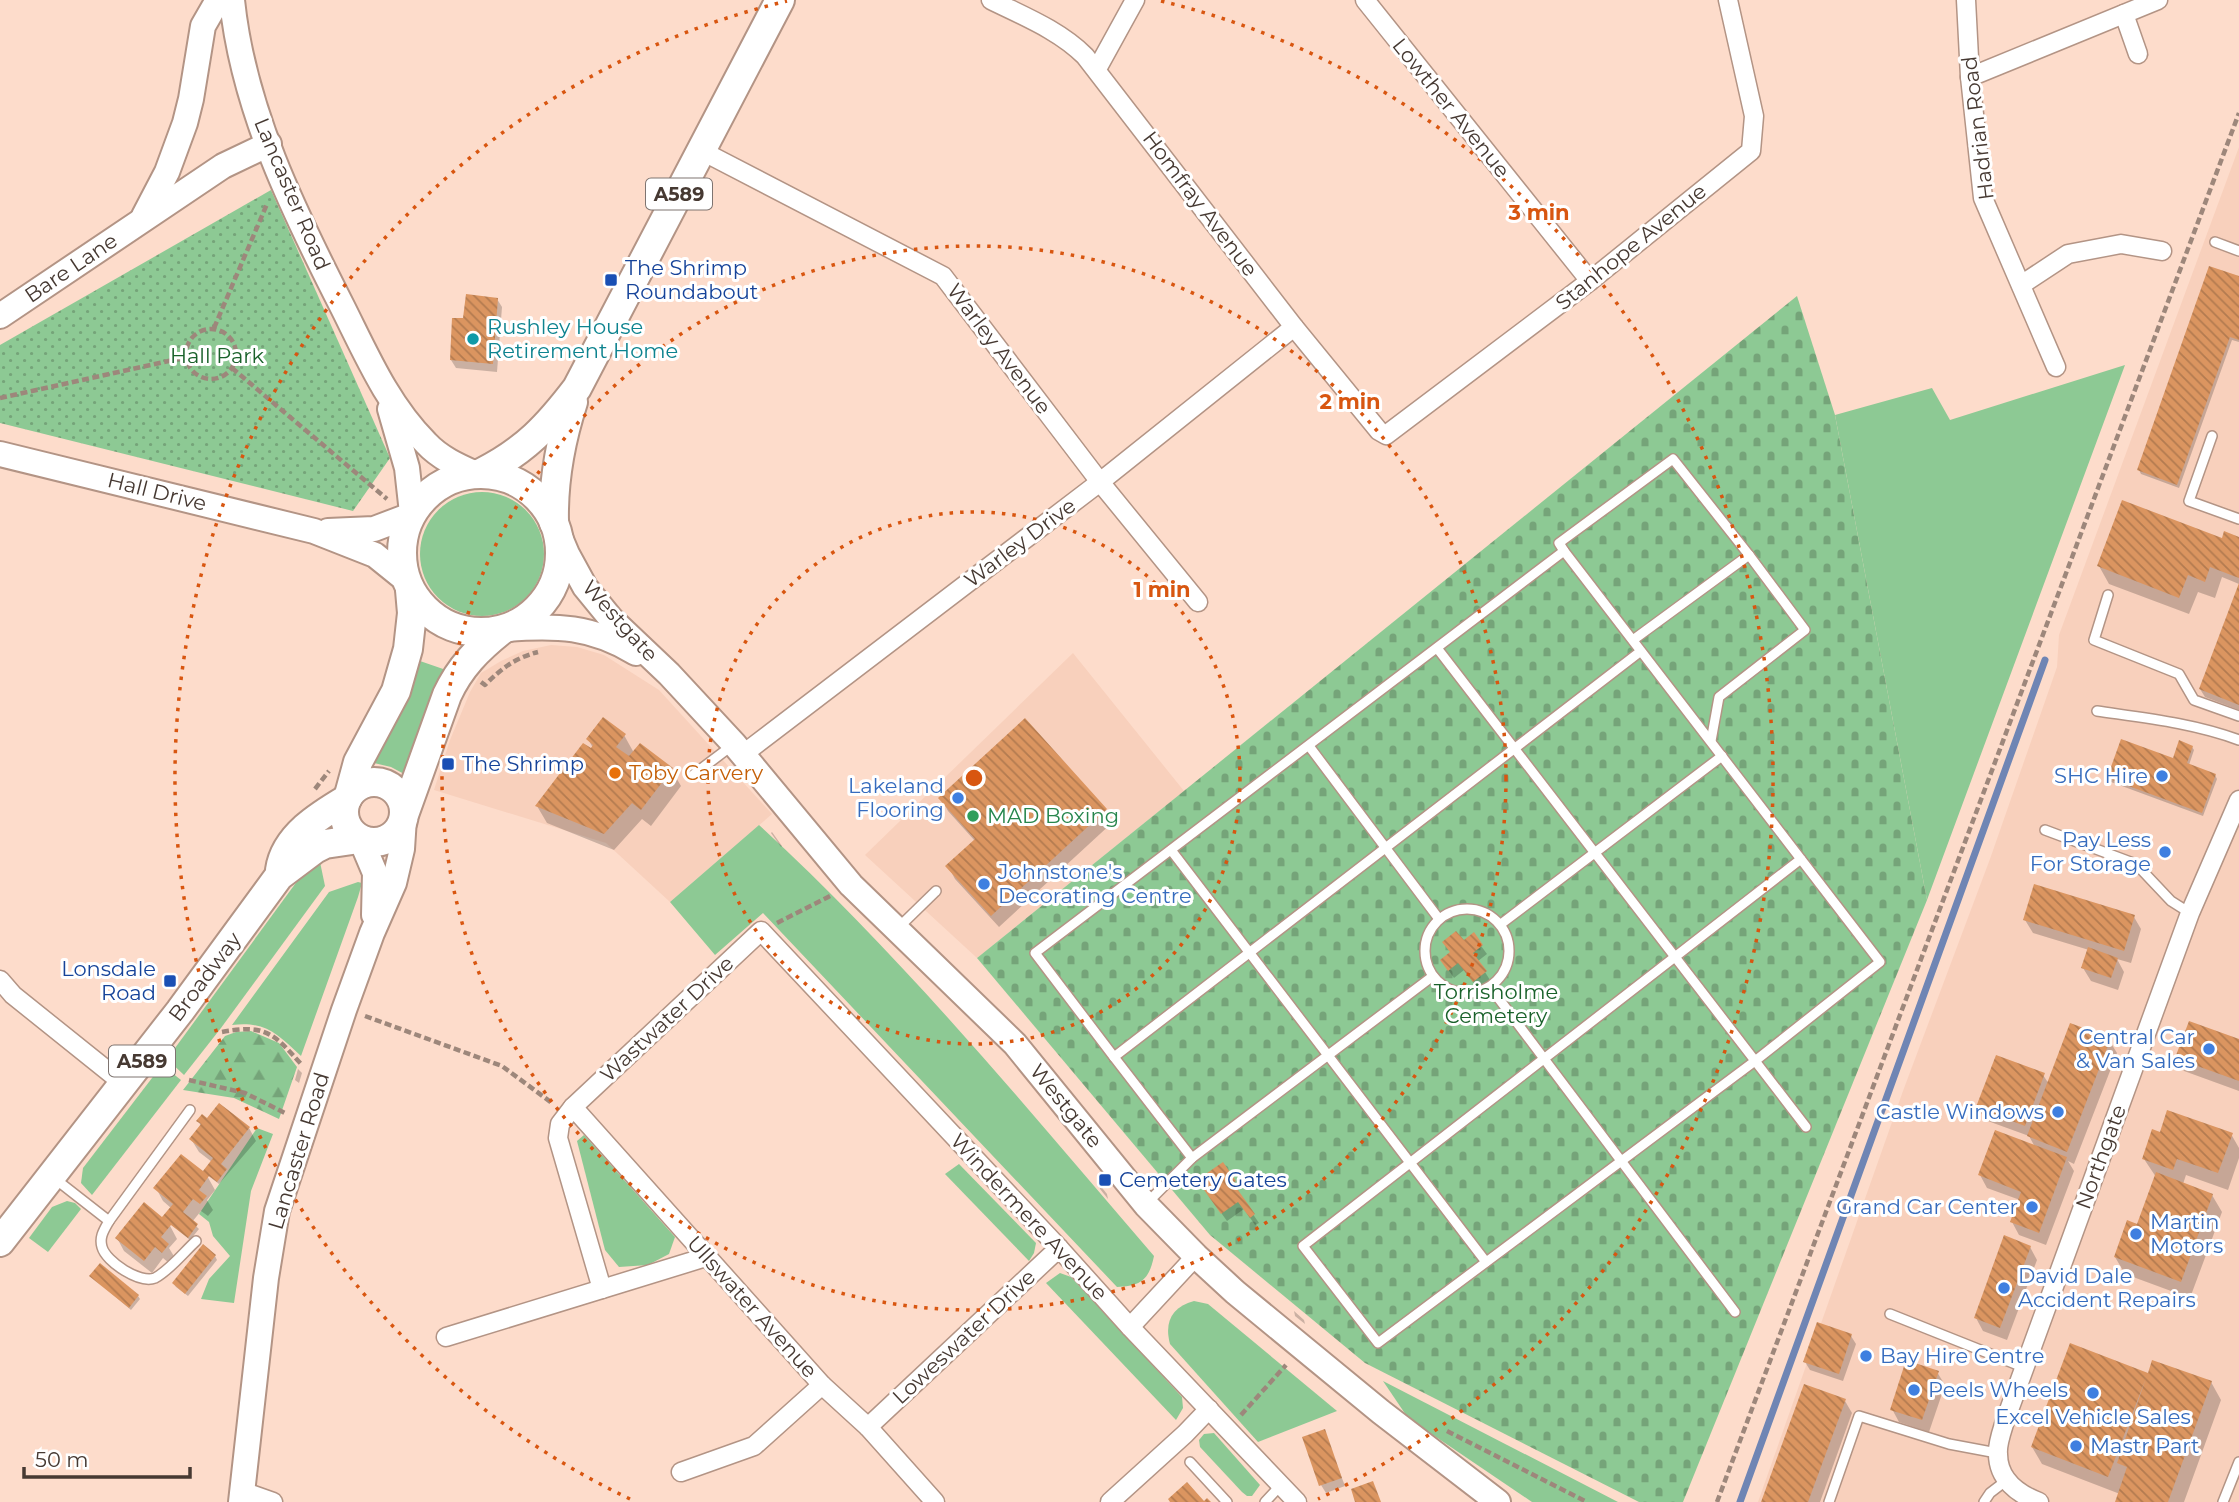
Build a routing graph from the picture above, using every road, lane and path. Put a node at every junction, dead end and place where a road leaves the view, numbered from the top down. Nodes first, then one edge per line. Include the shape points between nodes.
1 (218, 0) edge
2 (232, 0) edge
3 (780, 0) edge
4 (991, 0) edge
5 (1135, 0) edge
6 (1365, 0) edge
7 (1728, 0) edge
8 (1966, 0) edge
9 (2158, 0) edge
10 (2124, 14) junction
11 (2138, 54) dead end
12 (1097, 69) junction
13 (1970, 77) junction
14 (2239, 113) edge
15 (269, 144) junction
16 (702, 150) junction
17 (281, 173) junction
18 (142, 220) junction
19 (2215, 243) dead end
20 (2162, 251) dead end
21 (2239, 251) edge
22 (1590, 281) junction
23 (2021, 285) junction
24 (0, 316) edge
25 (1294, 327) junction
26 (214, 328) junction
27 (187, 357) junction
28 (2056, 367) dead end
29 (232, 368) junction
30 (378, 379) junction
31 (578, 388) junction
32 (0, 398) edge
33 (1386, 435) joint
34 (2212, 436) dead end
35 (0, 454) edge
36 (478, 474) junction
37 (1100, 482) junction
38 (402, 506) junction
39 (2239, 519) edge
40 (555, 526) junction
41 (314, 531) junction
42 (1564, 551) junction
43 (1749, 555) junction
44 (408, 585) junction
45 (2108, 595) dead end
46 (1198, 602) dead end
47 (504, 629) junction
48 (1633, 640) junction
49 (1437, 648) junction
50 (550, 651) dead end
51 (1641, 651) junction
52 (669, 674) junction
53 (480, 681) dead end
54 (2097, 711) dead end
55 (2239, 716) edge
56 (2239, 740) edge
57 (1711, 741) junction
58 (1309, 746) junction
59 (1514, 748) junction
60 (738, 750) junction
61 (1722, 756) junction
62 (694, 775) dead end
63 (348, 797) junction
64 (2239, 800) edge
65 (404, 815) junction
66 (2045, 830) dead end
67 (360, 839) junction
68 (1385, 848) junction
69 (1171, 850) junction
70 (1595, 853) junction
71 (1801, 859) junction
72 (279, 876) junction
73 (851, 885) junction
74 (936, 891) dead end
75 (2190, 913) junction
76 (1439, 919) junction
77 (1501, 924) junction
78 (896, 930) junction
79 (761, 931) junction
80 (372, 933) junction
81 (1250, 952) junction
82 (1675, 957) junction
83 (1433, 976) junction
84 (0, 980) edge
85 (1490, 987) junction
86 (344, 1010) junction
87 (222, 1032) dead end
88 (1328, 1055) junction
89 (1114, 1057) junction
90 (1544, 1058) junction
91 (1755, 1061) junction
92 (304, 1067) dead end
93 (189, 1080) dead end
94 (124, 1084) junction
95 (190, 1110) dead end
96 (569, 1112) junction
97 (287, 1114) dead end
98 (1806, 1127) dead end
99 (1192, 1158) junction
100 (1621, 1160) junction
101 (1410, 1162) junction
102 (52, 1177) junction
103 (1146, 1205) junction
104 (109, 1222) junction
105 (196, 1241) dead end
106 (0, 1242) edge
107 (1059, 1248) junction
108 (1196, 1256) junction
109 (706, 1257) junction
110 (1486, 1262) junction
111 (602, 1289) junction
112 (1735, 1312) dead end
113 (1890, 1314) dead end
114 (1130, 1327) junction
115 (446, 1337) dead end
116 (1286, 1365) dead end
117 (2023, 1367) junction
118 (822, 1385) junction
119 (1209, 1409) junction
120 (1235, 1422) dead end
121 (869, 1427) junction
122 (1438, 1427) dead end
123 (1997, 1453) junction
124 (1190, 1462) dead end
125 (2239, 1462) edge
126 (681, 1472) dead end
127 (2007, 1480) junction
128 (1281, 1485) junction
129 (241, 1496) edge
130 (273, 1502) edge
131 (935, 1502) edge
132 (1110, 1502) edge
133 (1227, 1502) edge
134 (1265, 1502) edge
135 (1297, 1502) edge
136 (1498, 1502) edge
137 (1587, 1502) edge
138 (1717, 1502) edge
139 (1829, 1502) edge
140 (1984, 1502) edge
141 (2039, 1502) edge
142 (2223, 1502) edge

1 - 18 street, Bare Lane via 203,26 191,99 167,173
2 - 15 street, Lancaster Road via 243,64
3 - 16 main road, A589
4 - 12 street, Homfray Avenue via 1074,45
5 - 12 street
6 - 22 street, Lowther Avenue
7 - 22 street, Stanhope Avenue via 1754,116 1751,151
8 - 13 street, Hadrian Road
9 - 10 street
10 - 11 street
10 - 13 street
12 - 25 street, Homfray Avenue
13 - 23 street, Hadrian Road via 1983,198
14 - 138 path
15 - 17 street, Lancaster Road
15 - 18 street, Bare Lane via 223,166
16 - 31 main road, A589
16 - 37 street, Warley Avenue via 943,276
17 - 26 path
17 - 30 street, Lancaster Road
18 - 24 street, Bare Lane
19 - 21 lane
20 - 23 street via 2120,244 2068,254
22 - 33 street, Stanhope Avenue
23 - 28 street, Hadrian Road
25 - 33 street, Homfray Avenue
25 - 37 street, Warley Drive
26 - 27 path via 192,338
26 - 29 path via 227,333 235,345
27 - 29 path via 190,368 208,379 223,376
27 - 32 path
29 - 38 path
30 - 36 street, Lancaster Road via 426,443 454,464
30 - 38 street, Lancaster Road via 401,445
31 - 36 main road, A589 via 534,440
31 - 40 main road, A589 via 559,454
34 - 39 lane via 2189,501
35 - 41 street, Hall Drive
36 - 38 main road, A589 via 437,486
36 - 40 main road via 508,478 527,489 543,504
37 - 46 street, Warley Avenue
37 - 60 street, Warley Drive
38 - 41 street, Hall Drive via 374,528
38 - 44 main road, A589 via 401,554
40 - 47 main road, A589 via 560,556 555,581 543,603
40 - 52 street, Westgate via 585,587
41 - 44 street, Hall Drive via 375,555
42 - 43 lane via 1559,543 1672,459
42 - 48 lane
42 - 49 lane
43 - 48 lane
43 - 57 lane via 1805,630 1719,697
44 - 47 main road via 438,621 480,633
44 - 63 main road, A589 via 412,613 408,649 396,691 358,762
45 - 55 lane via 2094,640 2179,674 2194,700
47 - 52 street, Westgate via 544,626 580,630 624,646
47 - 65 main road, Lancaster Road / A589 via 456,676
48 - 51 lane
49 - 58 lane
49 - 59 lane
50 - 53 path via 519,657 485,685
51 - 57 lane
51 - 59 lane
52 - 60 street, Westgate
54 - 56 lane via 2176,722
57 - 61 lane
58 - 68 lane
58 - 69 lane
59 - 68 lane
59 - 70 lane
60 - 62 lane
60 - 73 street, Westgate
61 - 70 lane
61 - 71 lane
63 - 65 main road, A589 via 368,782 382,783 396,791
63 - 67 main road, A589 via 345,822
63 - 72 main road, Broadway / A589 via 313,819 282,860
64 - 75 street, Northgate
65 - 67 main road, A589 via 392,838 378,843
65 - 80 street, Lancaster Road via 398,871
66 - 75 lane via 2136,863 2171,901
67 - 72 main road, Broadway / A589 via 325,844
67 - 80 street, Lancaster Road via 375,873
68 - 76 lane
68 - 81 lane
69 - 81 lane
69 - 89 lane via 1035,953
70 - 77 lane
70 - 82 lane
71 - 82 lane
71 - 91 lane via 1880,962
72 - 94 main road, Broadway / A589
73 - 78 street, Westgate
73 - 79 path
74 - 78 lane
75 - 117 street, Northgate
76 - 77 lane via 1462,909 1482,911
76 - 83 lane via 1429,931 1425,952
77 - 85 lane via 1510,946 1506,970
78 - 103 street, Westgate via 1015,1044
79 - 96 street, Wastwater Drive
79 - 107 street, Windermere Avenue
80 - 86 street, Lancaster Road
81 - 88 lane
81 - 89 lane
82 - 90 lane
82 - 91 lane
83 - 85 lane via 1448,989 1472,993
83 - 88 lane
84 - 94 street
85 - 90 lane
86 - 96 path via 502,1066
86 - 129 street, Lancaster Road via 276,1211
87 - 92 path via 248,1027 269,1033
88 - 99 lane
88 - 101 lane
89 - 99 lane
90 - 100 lane
90 - 101 lane
91 - 98 lane
91 - 100 lane
93 - 97 path via 244,1093
94 - 102 main road, Broadway / A589
95 - 104 lane
96 - 109 street, Ullswater Avenue
96 - 111 street via 560,1124 558,1138
99 - 103 lane
100 - 110 lane
100 - 112 lane
101 - 110 lane
101 - 110 lane via 1303,1246 1378,1343
102 - 104 lane
102 - 106 main road, Broadway / A589
103 - 108 street, Westgate
104 - 105 lane via 101,1236 103,1251 144,1280 165,1270
107 - 114 street, Windermere Avenue
107 - 121 street, Loweswater Drive
108 - 114 street
108 - 136 street, Westgate via 1381,1412
109 - 111 street
109 - 118 street, Ullswater Avenue
111 - 115 street
113 - 117 lane
114 - 119 street, Windermere Avenue
116 - 120 path
117 - 123 street, Northgate
118 - 121 street, Ullswater Avenue
118 - 126 street via 754,1446
119 - 128 street, Windermere Avenue
119 - 132 street
121 - 131 street, Ullswater Avenue
122 - 137 path
123 - 127 street
123 - 139 lane via 1949,1444 1859,1416
124 - 133 lane
125 - 142 lane
127 - 140 lane
127 - 141 street via 2023,1496
128 - 134 lane
128 - 135 street, Windermere Avenue
129 - 130 street

